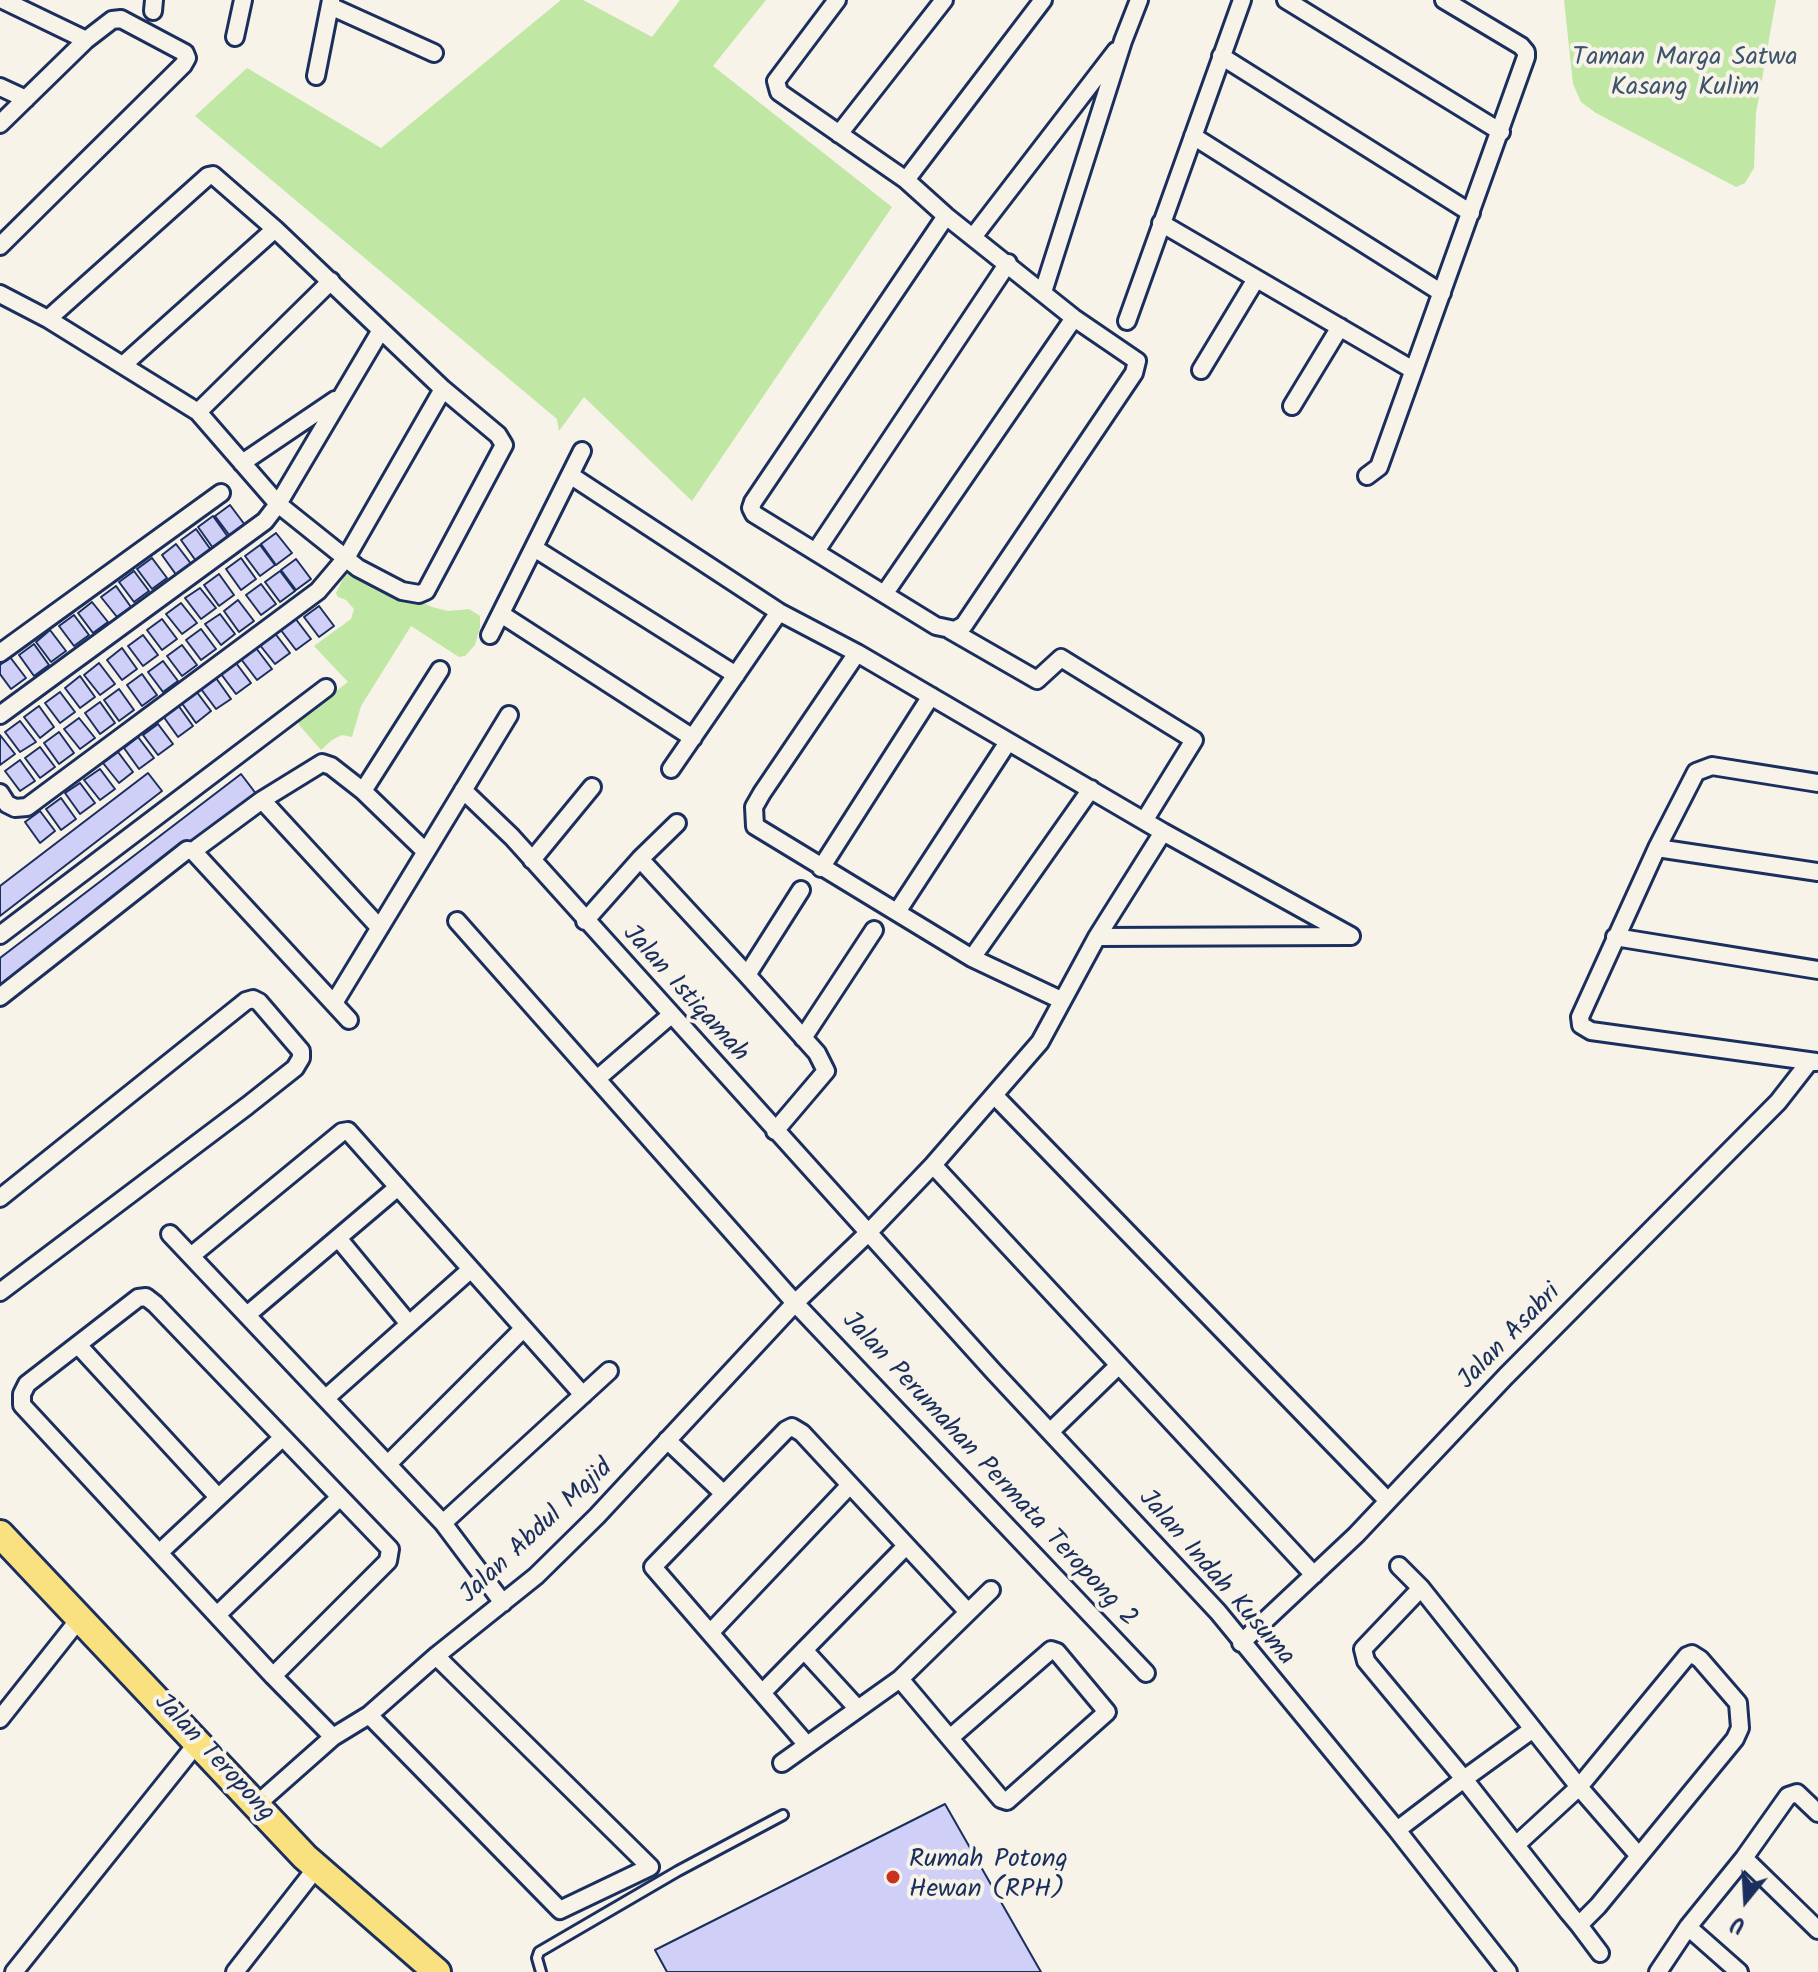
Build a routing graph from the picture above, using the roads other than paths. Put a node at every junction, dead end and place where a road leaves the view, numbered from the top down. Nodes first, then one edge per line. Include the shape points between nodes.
1 (3, 0) edge
2 (243, 0) edge
3 (837, 0) edge
4 (944, 0) edge
5 (1043, 0) edge
6 (1139, 0) edge
7 (1242, 0) edge
8 (1286, 0) edge
9 (1444, 0) edge
10 (330, 3) edge
11 (235, 37) dead end
12 (86, 40) junction
13 (1123, 41) junction
14 (434, 53) dead end
15 (1221, 56) junction
16 (316, 76) dead end
17 (0, 87) edge
18 (26, 99) junction
19 (0, 124) edge
20 (1501, 132) junction
21 (839, 134) junction
22 (1193, 136) junction
23 (906, 180) junction
24 (1471, 213) junction
25 (946, 216) junction
26 (1161, 223) junction
27 (275, 229) junction
28 (973, 237) junction
29 (0, 246) edge
30 (1008, 263) junction
31 (1256, 279) junction
32 (331, 281) junction
33 (1043, 292) junction
34 (1442, 293) junction
35 (0, 294) edge
36 (1074, 318) junction
37 (48, 319) junction
38 (1127, 321) dead end
39 (1340, 327) junction
40 (381, 330) junction
41 (123, 365) junction
42 (1201, 370) dead end
43 (1413, 370) junction
44 (443, 389) junction
45 (340, 397) junction
46 (1292, 406) dead end
47 (198, 412) junction
48 (582, 451) dead end
49 (242, 463) junction
50 (570, 475) junction
51 (1367, 476) dead end
52 (221, 493) dead end
53 (278, 504) junction
54 (534, 548) junction
55 (816, 551) junction
56 (346, 558) junction
57 (885, 593) junction
58 (779, 612) junction
59 (501, 614) junction
60 (950, 630) junction
61 (490, 635) dead end
62 (0, 653) edge
63 (857, 653) junction
64 (440, 670) dead end
65 (736, 675) junction
66 (326, 688) dead end
67 (931, 696) junction
68 (0, 715) edge
69 (509, 715) dead end
70 (693, 738) junction
71 (1008, 742) junction
72 (671, 769) dead end
73 (1818, 783) edge
74 (592, 787) dead end
75 (1091, 789) junction
76 (463, 790) junction
77 (363, 791) junction
78 (0, 793) edge
79 (262, 800) junction
80 (1144, 821) junction
81 (677, 823) dead end
82 (1163, 832) junction
83 (1657, 848) junction
84 (193, 851) junction
85 (425, 851) junction
86 (640, 859) junction
87 (532, 860) junction
88 (821, 868) junction
89 (1818, 872) edge
90 (801, 890) dead end
91 (897, 912) junction
92 (457, 921) dead end
93 (585, 921) junction
94 (378, 926) junction
95 (874, 930) dead end
96 (0, 935) edge
97 (1097, 937) junction
98 (1615, 937) junction
99 (972, 958) junction
100 (1818, 970) edge
101 (747, 975) junction
102 (0, 997) edge
103 (1061, 1000) junction
104 (334, 1003) junction
105 (671, 1015) junction
106 (349, 1020) dead end
107 (803, 1038) junction
108 (1814, 1062) edge
109 (598, 1078) junction
110 (994, 1095) junction
111 (775, 1131) junction
112 (933, 1165) junction
113 (398, 1187) junction
114 (0, 1198) edge
115 (868, 1233) junction
116 (170, 1234) dead end
117 (338, 1238) junction
118 (191, 1256) junction
119 (470, 1270) junction
120 (0, 1292) edge
121 (795, 1303) junction
122 (247, 1315) junction
123 (409, 1324) junction
124 (523, 1329) junction
125 (78, 1345) junction
126 (1119, 1365) junction
127 (609, 1371) dead end
128 (583, 1395) junction
129 (326, 1398) junction
130 (1050, 1432) junction
131 (281, 1439) junction
132 (667, 1440) junction
133 (388, 1464) junction
134 (850, 1485) junction
135 (724, 1494) junction
136 (218, 1497) junction
137 (339, 1498) junction
138 (1388, 1501) junction
139 (443, 1523) junction
140 (0, 1534) edge
141 (906, 1546) junction
142 (159, 1553) junction
143 (1399, 1566) dead end
144 (1314, 1575) junction
145 (1421, 1588) junction
146 (991, 1590) dead end
147 (503, 1603) junction
148 (968, 1612) junction
149 (217, 1615) junction
150 (80, 1618) junction
151 (710, 1633) junction
152 (1241, 1643) junction
153 (804, 1650) junction
154 (436, 1656) junction
155 (1146, 1673) dead end
156 (273, 1676) junction
157 (900, 1679) junction
158 (762, 1693) junction
159 (858, 1709) junction
160 (369, 1715) junction
161 (0, 1719) edge
162 (1533, 1729) junction
163 (333, 1737) junction
164 (951, 1737) junction
165 (198, 1742) junction
166 (807, 1745) junction
167 (782, 1763) dead end
168 (1464, 1779) junction
169 (1579, 1787) junction
170 (255, 1806) junction
171 (1818, 1813) edge
172 (783, 1815) dead end
173 (1397, 1830) junction
174 (1516, 1845) junction
175 (1639, 1856) junction
176 (1744, 1858) junction
177 (317, 1867) junction
178 (1579, 1925) junction
179 (1688, 1927) junction
180 (1818, 1930) edge
181 (1600, 1953) dead end
182 (14, 1972) edge
183 (235, 1972) edge
184 (437, 1972) edge
185 (541, 1972) edge
186 (1508, 1972) edge
187 (1658, 1972) edge
188 (1739, 1972) edge

1 - 12 street
2 - 11 street
3 - 21 street via 776,81 779,92
4 - 21 street
5 - 23 street
6 - 13 street
7 - 15 street
8 - 20 street
9 - 20 street via 1526,52
10 - 14 street
10 - 16 street
12 - 18 street
12 - 29 street via 121,19 182,49 187,58
13 - 28 street
13 - 33 street
15 - 22 street
15 - 24 street
17 - 18 street
18 - 19 street
20 - 24 street
21 - 23 street
22 - 26 street
22 - 34 street
23 - 25 street
24 - 34 street
25 - 28 street
25 - 55 street via 753,502 754,514
26 - 31 street
26 - 38 street
27 - 32 street
27 - 37 street via 210,175
27 - 41 street
28 - 30 street
30 - 33 street
30 - 55 street
31 - 39 street
31 - 42 street
32 - 40 street
32 - 47 street
33 - 36 street
34 - 43 street
35 - 37 street
36 - 57 street
36 - 60 street via 1132,355 1137,361 1134,373 964,625
37 - 41 street
39 - 43 street
39 - 46 street
40 - 44 street
40 - 45 street
41 - 47 street
43 - 51 street via 1379,467
44 - 56 street
44 - 56 street via 504,445 426,591 402,591
45 - 49 street
45 - 53 street
47 - 49 street
48 - 50 street
49 - 53 street
50 - 54 street
50 - 58 street
52 - 62 street
53 - 56 street
53 - 68 street via 254,529
54 - 59 street
54 - 65 street
55 - 57 street
56 - 78 street via 318,591 27,807 7,804
57 - 60 street
58 - 63 street
58 - 65 street
59 - 61 street
59 - 70 street
60 - 80 street via 1037,680 1061,658 1194,740
63 - 67 street
63 - 88 street via 754,807 755,826
64 - 77 street
65 - 70 street
66 - 96 street
67 - 71 street
67 - 88 street
69 - 76 street
70 - 72 street
71 - 75 street
71 - 91 street
73 - 83 street via 1704,768 1696,772
74 - 87 street
75 - 80 street
75 - 99 street
76 - 85 street
76 - 87 street, Jalan Istiqamah
77 - 79 street via 322,763
77 - 85 street
79 - 84 street
79 - 94 street
80 - 82 street
81 - 86 street
82 - 97 street, Jalan Abdul Majid
82 - 97 street via 1351,936
83 - 89 street
83 - 98 street
84 - 102 street via 187,850
84 - 104 street
85 - 94 street
86 - 93 street
86 - 101 street
87 - 93 street, Jalan Istiqamah
88 - 91 street
90 - 101 street
91 - 99 street
92 - 109 street, Jalan Perumahan Permata Teropong 2
93 - 105 street, Jalan Istiqamah
94 - 104 street
95 - 107 street
97 - 103 street, Jalan Abdul Majid
98 - 100 street
98 - 108 street via 1581,1025
99 - 103 street
101 - 107 street
103 - 110 street, Jalan Abdul Majid via 1040,1042
104 - 106 street
105 - 109 street
105 - 111 street, Jalan Istiqamah
107 - 111 street via 826,1071
108 - 138 street, Jalan Asabri
109 - 121 street, Jalan Perumahan Permata Teropong 2
110 - 112 street, Jalan Abdul Majid
110 - 138 street
111 - 115 street, Jalan Istiqamah
112 - 115 street, Jalan Abdul Majid
112 - 126 street
113 - 117 street
113 - 118 street via 352,1133 342,1132
113 - 119 street
114 - 120 street via 246,1001 259,1002 301,1051 283,1077
115 - 121 street, Jalan Abdul Majid
115 - 130 street, Jalan Indah Kusuma
116 - 118 street
117 - 122 street
117 - 123 street
118 - 122 street
119 - 123 street
119 - 124 street
121 - 132 street, Jalan Abdul Majid
121 - 155 street, Jalan Perumahan Permata Teropong 2
122 - 129 street
123 - 129 street
124 - 128 street
124 - 133 street
125 - 131 street via 146,1297
125 - 136 street
125 - 142 street via 27,1384 22,1405
126 - 130 street
126 - 144 street
127 - 128 street
128 - 139 street
129 - 133 street
130 - 152 street, Jalan Indah Kusuma
131 - 136 street
131 - 137 street
132 - 135 street
132 - 147 street, Jalan Abdul Majid via 597,1516
133 - 139 street
134 - 135 street via 792,1427
134 - 141 street
134 - 151 street
135 - 151 street via 653,1567
136 - 142 street
137 - 149 street
137 - 156 street via 384,1541 390,1557
138 - 144 street, Jalan Asabri
139 - 147 street
140 - 150 main road, Jalan Teropong
141 - 148 street
141 - 153 street
142 - 149 street
143 - 145 street
144 - 152 street, Jalan Asabri
145 - 162 street
145 - 168 street via 1363,1654
146 - 148 street
147 - 154 street, Jalan Abdul Majid
148 - 157 street
149 - 156 street
150 - 161 street
150 - 165 main road, Jalan Teropong
151 - 158 street
152 - 173 street, Jalan Indah Kusuma
153 - 158 street
153 - 159 street
154 - 160 street, Jalan Abdul Majid
154 - 160 street via 650,1867 560,1910
156 - 163 street
157 - 159 street
157 - 164 street
158 - 166 street
159 - 166 street
160 - 163 street, Jalan Abdul Majid
162 - 168 street
162 - 169 street
163 - 170 street, Jalan Abdul Majid
164 - 164 street via 1007,1801 1107,1712 1051,1650
165 - 170 main road, Jalan Teropong
165 - 182 street
166 - 167 street
168 - 173 street
168 - 174 street
169 - 174 street
169 - 175 street
169 - 175 street via 1687,1656 1700,1659 1738,1703 1740,1728
170 - 177 main road, Jalan Teropong
171 - 176 street via 1797,1793 1788,1796
172 - 185 lane via 539,1952
173 - 186 street, Jalan Indah Kusuma
174 - 178 street
175 - 178 street
176 - 179 street
176 - 180 street
177 - 183 street
177 - 184 main road, Jalan Teropong
178 - 181 street
179 - 187 street
179 - 188 street

